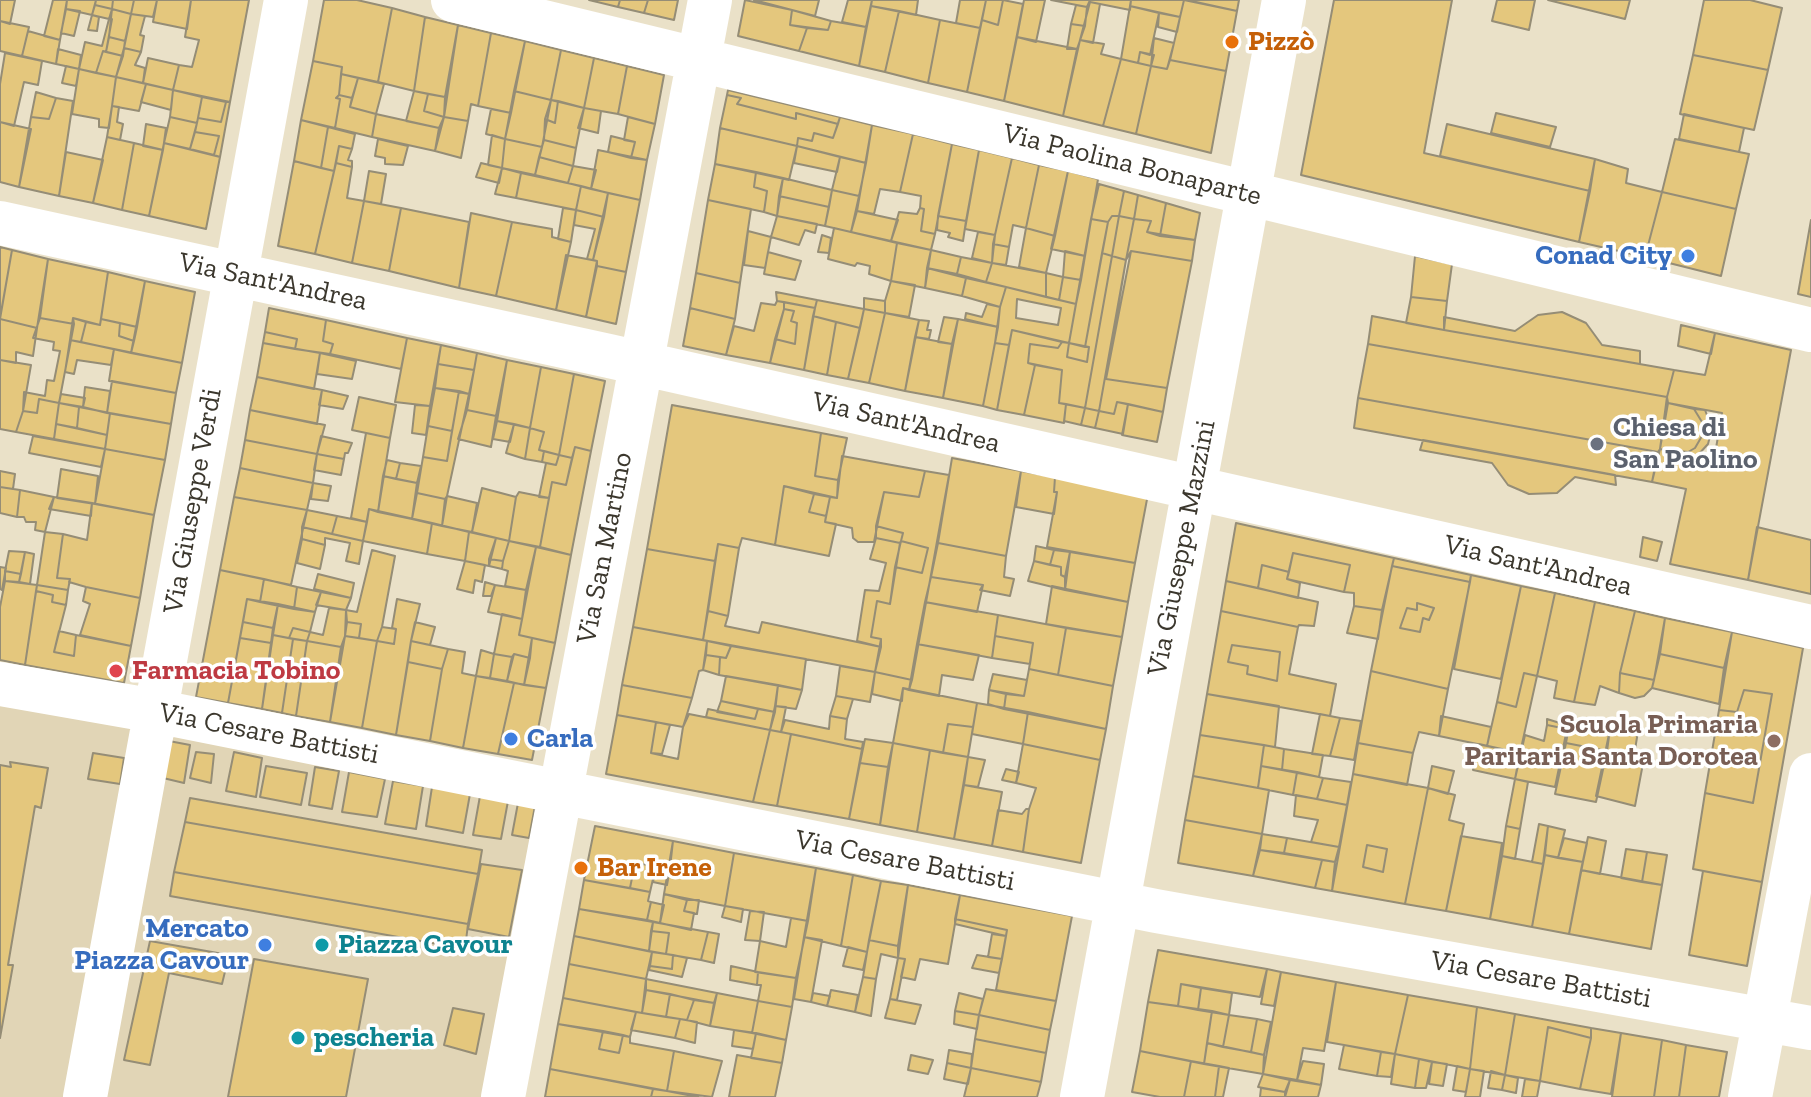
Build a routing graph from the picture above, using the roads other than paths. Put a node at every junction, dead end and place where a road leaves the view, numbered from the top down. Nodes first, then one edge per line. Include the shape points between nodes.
1 (286, 0) edge
2 (453, 0) edge
3 (710, 0) edge
4 (1284, 0) edge
5 (699, 60) junction
6 (1250, 194) junction
7 (0, 223) edge
8 (235, 274) junction
9 (1811, 330) edge
10 (641, 364) junction
11 (1193, 488) junction
12 (1811, 627) edge
13 (0, 684) edge
14 (155, 711) junction
15 (1811, 775) edge
16 (559, 793) junction
17 (1117, 903) junction
18 (1763, 1020) junction
19 (1811, 1028) edge
20 (85, 1097) edge
21 (503, 1097) edge
22 (1082, 1097) edge
23 (1750, 1097) edge

1 - 8 street, Via Giuseppe Verdi
2 - 5 street, Via Paolina Bonaparte
3 - 5 street, Via San Martino
4 - 6 street, Via Giuseppe Mazzini
5 - 6 street, Via Paolina Bonaparte
5 - 10 street, Via San Martino
6 - 9 street, Via Paolina Bonaparte
6 - 11 street, Via Giuseppe Mazzini
7 - 8 street, Via Sant'Andrea
8 - 10 street, Via Sant'Andrea
8 - 14 street, Via Giuseppe Verdi
10 - 11 street, Via Sant'Andrea
10 - 16 street, Via San Martino
11 - 12 street, Via Sant'Andrea
11 - 17 street, Via Giuseppe Mazzini
13 - 14 street, Via Cesare Battisti
14 - 16 street, Via Cesare Battisti
14 - 20 street, Via Giuseppe Verdi
15 - 18 street
16 - 17 street, Via Cesare Battisti
16 - 21 street, Via San Martino
17 - 18 street, Via Cesare Battisti
17 - 22 street, Via Giuseppe Mazzini
18 - 19 street, Via Cesare Battisti
18 - 23 street

